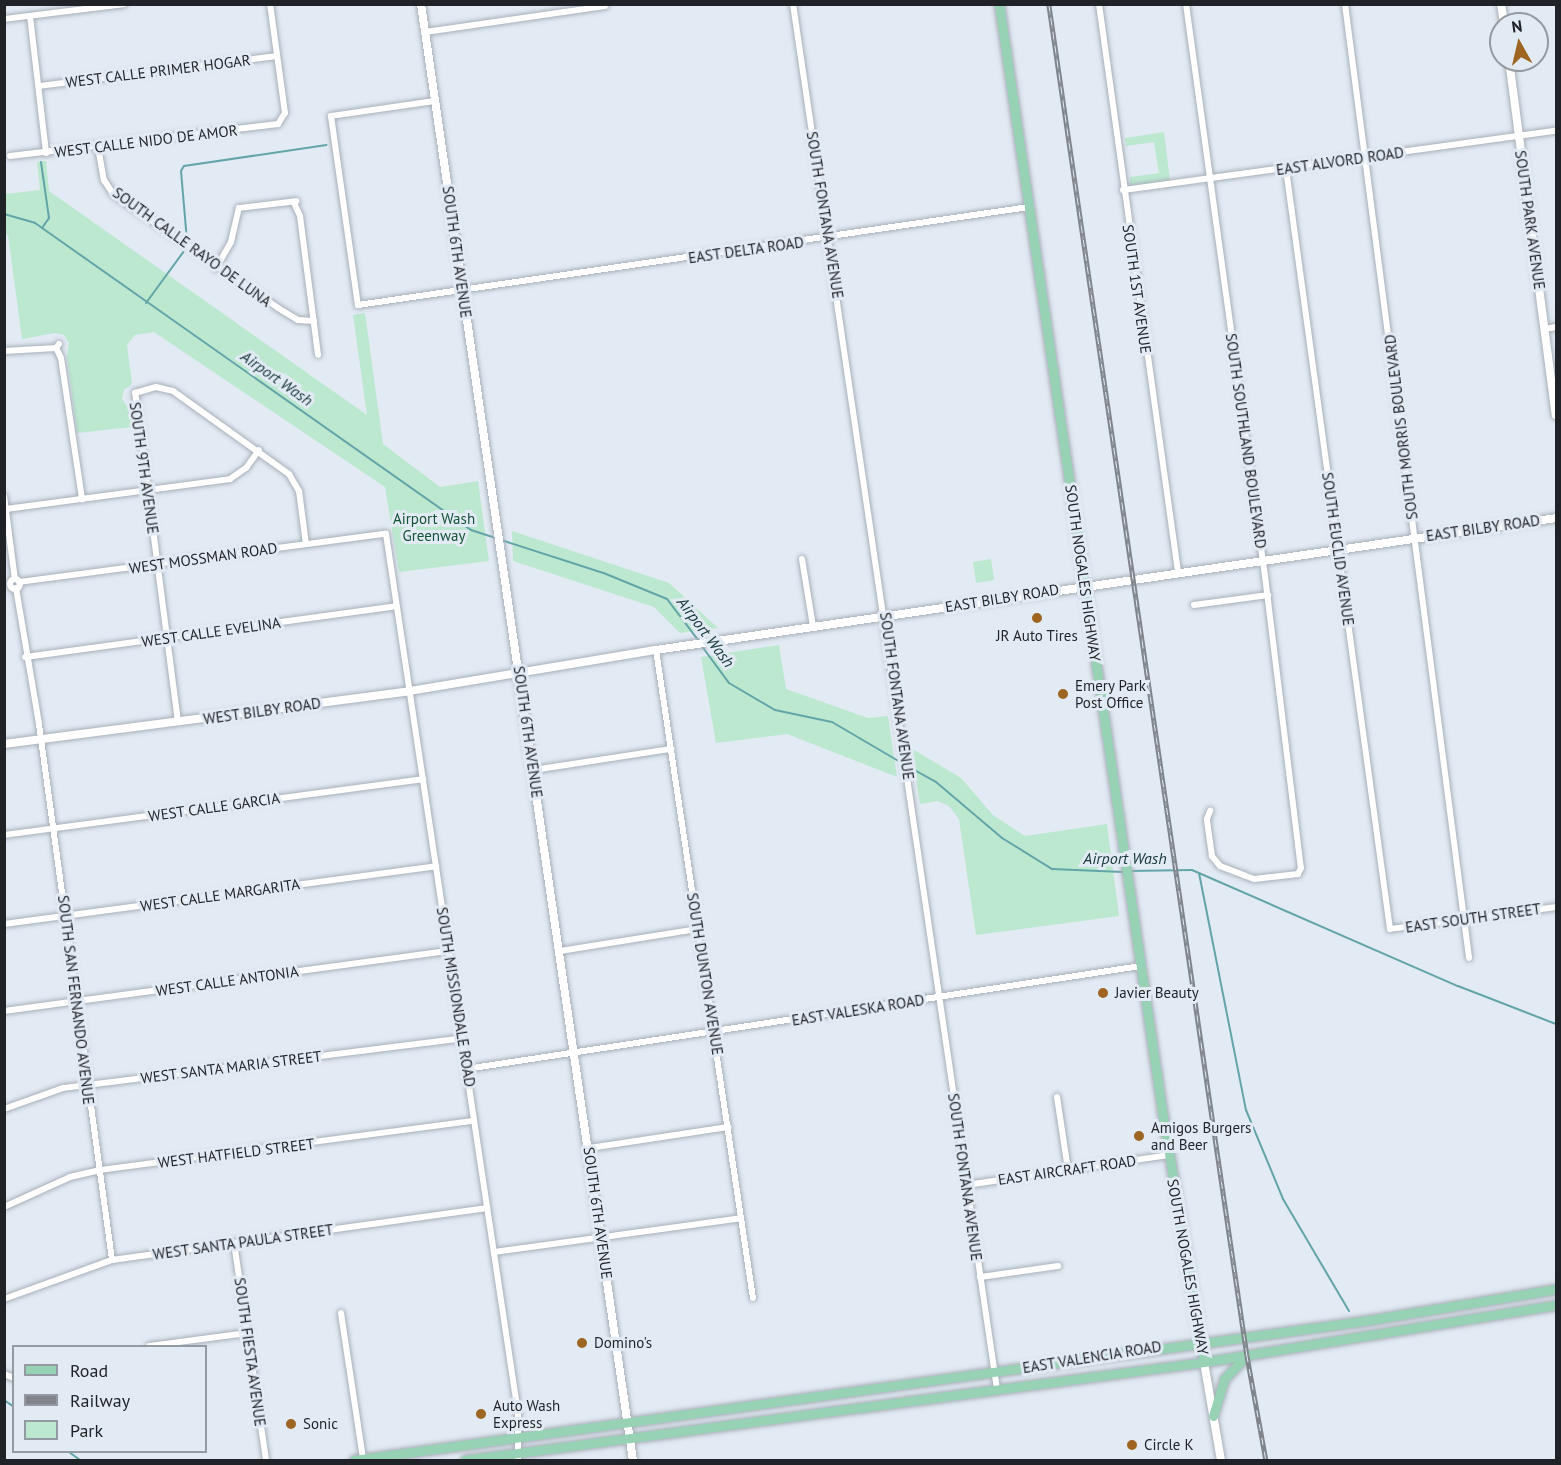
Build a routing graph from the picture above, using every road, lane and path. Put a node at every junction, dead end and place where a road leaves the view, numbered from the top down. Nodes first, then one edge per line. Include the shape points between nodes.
1 (124, 4) edge
2 (270, 4) edge
3 (421, 4) edge
4 (793, 4) edge
5 (999, 4) edge
6 (1099, 4) edge
7 (1186, 4) edge
8 (1345, 4) edge
9 (605, 6) dead end
10 (30, 16) junction
11 (4, 20) edge
12 (425, 32) junction
13 (276, 56) junction
14 (1511, 72) edge
15 (39, 86) junction
16 (435, 101) junction
17 (1557, 131) edge
18 (1519, 136) junction
19 (98, 147) junction
20 (46, 153) junction
21 (10, 156) dead end
22 (1366, 158) junction
23 (1286, 169) junction
24 (1210, 180) junction
25 (1124, 190) junction
26 (1029, 207) junction
27 (828, 239) junction
28 (216, 268) junction
29 (463, 291) junction
30 (314, 321) junction
31 (1557, 327) edge
32 (1545, 329) junction
33 (4, 351) edge
34 (318, 355) dead end
35 (1557, 415) edge
36 (259, 450) junction
37 (146, 490) junction
38 (4, 496) edge
39 (82, 499) junction
40 (6, 509) junction
41 (1557, 518) edge
42 (386, 534) joint
43 (1413, 538) junction
44 (306, 544) junction
45 (1338, 549) junction
46 (802, 559) dead end
47 (1263, 560) junction
48 (157, 564) junction
49 (1178, 572) junction
50 (13, 583) edge
51 (1085, 586) junction
52 (1268, 596) junction
53 (1194, 605) dead end
54 (397, 606) junction
55 (885, 616) junction
56 (813, 626) junction
57 (167, 638) junction
58 (656, 650) junction
59 (25, 657) junction
60 (519, 671) junction
61 (410, 691) junction
62 (178, 722) junction
63 (42, 740) junction
64 (4, 744) edge
65 (671, 749) junction
66 (533, 770) junction
67 (423, 779) junction
68 (1210, 811) dead end
69 (54, 829) junction
70 (4, 836) edge
71 (436, 866) junction
72 (1557, 907) edge
73 (65, 915) junction
74 (1464, 919) junction
75 (4, 924) edge
76 (698, 929) junction
77 (1390, 929) joint
78 (449, 951) junction
79 (560, 951) junction
80 (1469, 957) dead end
81 (1141, 966) junction
82 (939, 998) junction
83 (77, 1002) junction
84 (4, 1011) edge
85 (713, 1031) junction
86 (462, 1038) junction
87 (575, 1053) junction
88 (466, 1069) junction
89 (87, 1085) junction
90 (1057, 1097) dead end
91 (4, 1109) edge
92 (474, 1121) junction
93 (728, 1127) junction
94 (589, 1148) junction
95 (1168, 1155) junction
96 (100, 1170) junction
97 (1068, 1170) junction
98 (966, 1185) junction
99 (4, 1207) edge
100 (487, 1208) junction
101 (741, 1218) junction
102 (600, 1239) junction
103 (234, 1243) junction
104 (494, 1252) junction
105 (112, 1260) junction
106 (1058, 1266) dead end
107 (980, 1277) junction
108 (1557, 1289) edge
109 (1515, 1296) junction
110 (753, 1298) dead end
111 (4, 1299) edge
112 (1557, 1305) edge
113 (341, 1313) dead end
114 (1518, 1313) junction
115 (1363, 1321) junction
116 (248, 1333) junction
117 (1365, 1337) junction
118 (1199, 1341) junction
119 (163, 1345) edge
120 (1247, 1355) junction
121 (1204, 1362) junction
122 (995, 1372) junction
123 (997, 1388) junction
124 (836, 1394) junction
125 (838, 1411) junction
126 (1213, 1416) junction
127 (627, 1424) junction
128 (518, 1435) junction
129 (630, 1441) junction
130 (518, 1456) edge
131 (358, 1460) edge
132 (266, 1461) edge
133 (465, 1461) edge
134 (633, 1461) edge
135 (1221, 1461) edge

1 - 10 street
2 - 13 street
3 - 12 street, SOUTH 6TH AVENUE
4 - 27 street, SOUTH FONTANA AVENUE
5 - 26 main road, SOUTH NOGALES HIGHWAY
6 - 25 street, SOUTH 1ST AVENUE
7 - 24 street, SOUTH SOUTHLAND BOULEVARD
8 - 22 street, SOUTH MORRIS BOULEVARD
9 - 12 street
10 - 11 street
10 - 15 street
12 - 16 street, SOUTH 6TH AVENUE
13 - 15 street, WEST CALLE PRIMER HOGAR
13 - 19 street, WEST CALLE NIDO DE AMOR via 285,114 281,122
14 - 18 street, SOUTH PARK AVENUE
15 - 20 street
16 - 29 street, SOUTH 6TH AVENUE
16 - 29 street, EAST DELTA ROAD via 331,116 358,305
17 - 18 street, EAST ALVORD ROAD
18 - 22 street, EAST ALVORD ROAD
18 - 32 street, SOUTH PARK AVENUE
19 - 20 street, WEST CALLE NIDO DE AMOR
19 - 28 street, SOUTH CALLE RAYO DE LUNA via 104,180 113,194
20 - 21 street, WEST CALLE NIDO DE AMOR
22 - 23 street, EAST ALVORD ROAD
22 - 43 street, SOUTH MORRIS BOULEVARD
23 - 24 street, EAST ALVORD ROAD
23 - 45 street, SOUTH EUCLID AVENUE
24 - 25 street, EAST ALVORD ROAD
24 - 47 street, SOUTH SOUTHLAND BOULEVARD
25 - 49 street, SOUTH 1ST AVENUE
26 - 27 street, EAST DELTA ROAD
26 - 51 main road, SOUTH NOGALES HIGHWAY
27 - 29 street, EAST DELTA ROAD
27 - 55 street, SOUTH FONTANA AVENUE
28 - 30 street, SOUTH CALLE RAYO DE LUNA via 298,320
28 - 30 street via 231,242 239,207 296,202
29 - 60 street, SOUTH 6TH AVENUE
30 - 34 street
31 - 32 street
32 - 35 street, SOUTH PARK AVENUE
33 - 39 street via 58,346
36 - 37 street via 246,468 230,479
36 - 37 street, SOUTH 9TH AVENUE via 173,391 156,387 132,394
36 - 44 street via 295,482
37 - 39 street
37 - 48 street, SOUTH 9TH AVENUE
38 - 40 street, SOUTH SAN FERNANDO AVENUE
39 - 40 street
40 - 50 street, SOUTH SAN FERNANDO AVENUE
41 - 43 street, EAST BILBY ROAD
42 - 44 street, WEST MOSSMAN ROAD
42 - 54 street, SOUTH MISSIONDALE ROAD
43 - 45 street, EAST BILBY ROAD
43 - 74 street, SOUTH MORRIS BOULEVARD
44 - 48 street, WEST MOSSMAN ROAD
45 - 47 street, EAST BILBY ROAD
45 - 77 street, SOUTH EUCLID AVENUE
46 - 56 street
47 - 49 street, EAST BILBY ROAD
47 - 52 street, SOUTH SOUTHLAND BOULEVARD
48 - 50 street, WEST MOSSMAN ROAD
48 - 57 street, SOUTH 9TH AVENUE
49 - 51 street, EAST BILBY ROAD
50 - 59 street, SOUTH SAN FERNANDO AVENUE
51 - 55 street, EAST BILBY ROAD
51 - 81 main road, SOUTH NOGALES HIGHWAY
52 - 53 street
52 - 68 street, SOUTH SOUTHLAND BOULEVARD via 1301,868 1297,876 1254,879 1214,860 1207,819
54 - 57 street, WEST CALLE EVELINA
54 - 61 street, SOUTH MISSIONDALE ROAD
55 - 56 street, EAST BILBY ROAD
55 - 82 street, SOUTH FONTANA AVENUE
56 - 58 street, EAST BILBY ROAD
57 - 59 street, WEST CALLE EVELINA
57 - 62 street, SOUTH 9TH AVENUE
58 - 60 street, EAST BILBY ROAD
58 - 65 street, SOUTH DUNTON AVENUE
59 - 63 street, SOUTH SAN FERNANDO AVENUE
60 - 61 street, WEST BILBY ROAD
60 - 66 street, SOUTH 6TH AVENUE
61 - 62 street, WEST BILBY ROAD
61 - 67 street, SOUTH MISSIONDALE ROAD
62 - 63 street, WEST BILBY ROAD
63 - 64 street, WEST BILBY ROAD
63 - 69 street, SOUTH SAN FERNANDO AVENUE
65 - 66 street
65 - 76 street, SOUTH DUNTON AVENUE
66 - 79 street, SOUTH 6TH AVENUE
67 - 69 street, WEST CALLE GARCIA
67 - 71 street, SOUTH MISSIONDALE ROAD
69 - 70 street, WEST CALLE GARCIA
69 - 73 street, SOUTH SAN FERNANDO AVENUE
71 - 73 street, WEST CALLE MARGARITA
71 - 78 street, SOUTH MISSIONDALE ROAD
72 - 74 street, EAST SOUTH STREET
73 - 75 street, WEST CALLE MARGARITA
73 - 83 street, SOUTH SAN FERNANDO AVENUE
74 - 77 street, EAST SOUTH STREET
74 - 80 street, SOUTH MORRIS BOULEVARD
76 - 79 street
76 - 85 street, SOUTH DUNTON AVENUE
78 - 83 street, WEST CALLE ANTONIA
78 - 86 street, SOUTH MISSIONDALE ROAD
79 - 87 street, SOUTH 6TH AVENUE
81 - 82 street, EAST VALESKA ROAD
81 - 95 main road, SOUTH NOGALES HIGHWAY
82 - 85 street, EAST VALESKA ROAD
82 - 98 street, SOUTH FONTANA AVENUE
83 - 84 street, WEST CALLE ANTONIA
83 - 89 street, SOUTH SAN FERNANDO AVENUE
85 - 87 street, EAST VALESKA ROAD
85 - 93 street, SOUTH DUNTON AVENUE
86 - 88 street, SOUTH MISSIONDALE ROAD
86 - 89 street, WEST SANTA MARIA STREET
87 - 88 street, EAST VALESKA ROAD
87 - 94 street, SOUTH 6TH AVENUE
88 - 92 street, SOUTH MISSIONDALE ROAD
89 - 91 street, WEST SANTA MARIA STREET via 45,1093
89 - 96 street, SOUTH SAN FERNANDO AVENUE
90 - 97 street
92 - 96 street, WEST HATFIELD STREET
92 - 100 street, SOUTH MISSIONDALE ROAD
93 - 94 street
93 - 101 street, SOUTH DUNTON AVENUE
94 - 102 street, SOUTH 6TH AVENUE
95 - 97 street, EAST AIRCRAFT ROAD
95 - 118 main road, SOUTH NOGALES HIGHWAY
96 - 99 street, WEST HATFIELD STREET via 70,1177
96 - 105 street, SOUTH SAN FERNANDO AVENUE
97 - 98 street, EAST AIRCRAFT ROAD
98 - 107 street, SOUTH FONTANA AVENUE
100 - 103 street, WEST SANTA PAULA STREET
100 - 104 street, SOUTH MISSIONDALE ROAD
101 - 102 street
101 - 110 street, SOUTH DUNTON AVENUE
102 - 104 street
102 - 127 street, SOUTH 6TH AVENUE
103 - 105 street, WEST SANTA PAULA STREET
103 - 116 street, SOUTH FIESTA AVENUE
104 - 128 street, SOUTH MISSIONDALE ROAD
105 - 111 street, WEST SANTA PAULA STREET
106 - 107 street
107 - 122 street, SOUTH FONTANA AVENUE
108 - 109 main road, EAST VALENCIA ROAD
109 - 114 main road
109 - 115 main road, EAST VALENCIA ROAD
112 - 114 main road, EAST VALENCIA ROAD
113 - 131 street
114 - 117 main road, EAST VALENCIA ROAD
115 - 117 main road
115 - 118 main road, EAST VALENCIA ROAD
116 - 119 street
116 - 132 street, SOUTH FIESTA AVENUE
117 - 120 main road, EAST VALENCIA ROAD
118 - 121 main road, SOUTH NOGALES HIGHWAY
118 - 122 main road, EAST VALENCIA ROAD
120 - 121 main road, EAST VALENCIA ROAD
120 - 126 main road via 1224,1379
121 - 123 main road, EAST VALENCIA ROAD
121 - 126 street, SOUTH NOGALES HIGHWAY
122 - 123 street, SOUTH FONTANA AVENUE
122 - 124 main road, EAST VALENCIA ROAD
123 - 125 main road, EAST VALENCIA ROAD
124 - 125 main road
124 - 127 main road, EAST VALENCIA ROAD
125 - 129 main road, EAST VALENCIA ROAD
126 - 135 street, SOUTH NOGALES HIGHWAY
127 - 128 main road, EAST VALENCIA ROAD
127 - 129 street, SOUTH 6TH AVENUE
128 - 130 street, SOUTH MISSIONDALE ROAD
128 - 131 main road, EAST VALENCIA ROAD
129 - 130 main road, EAST VALENCIA ROAD
129 - 134 street, SOUTH 6TH AVENUE
130 - 133 main road, EAST VALENCIA ROAD

